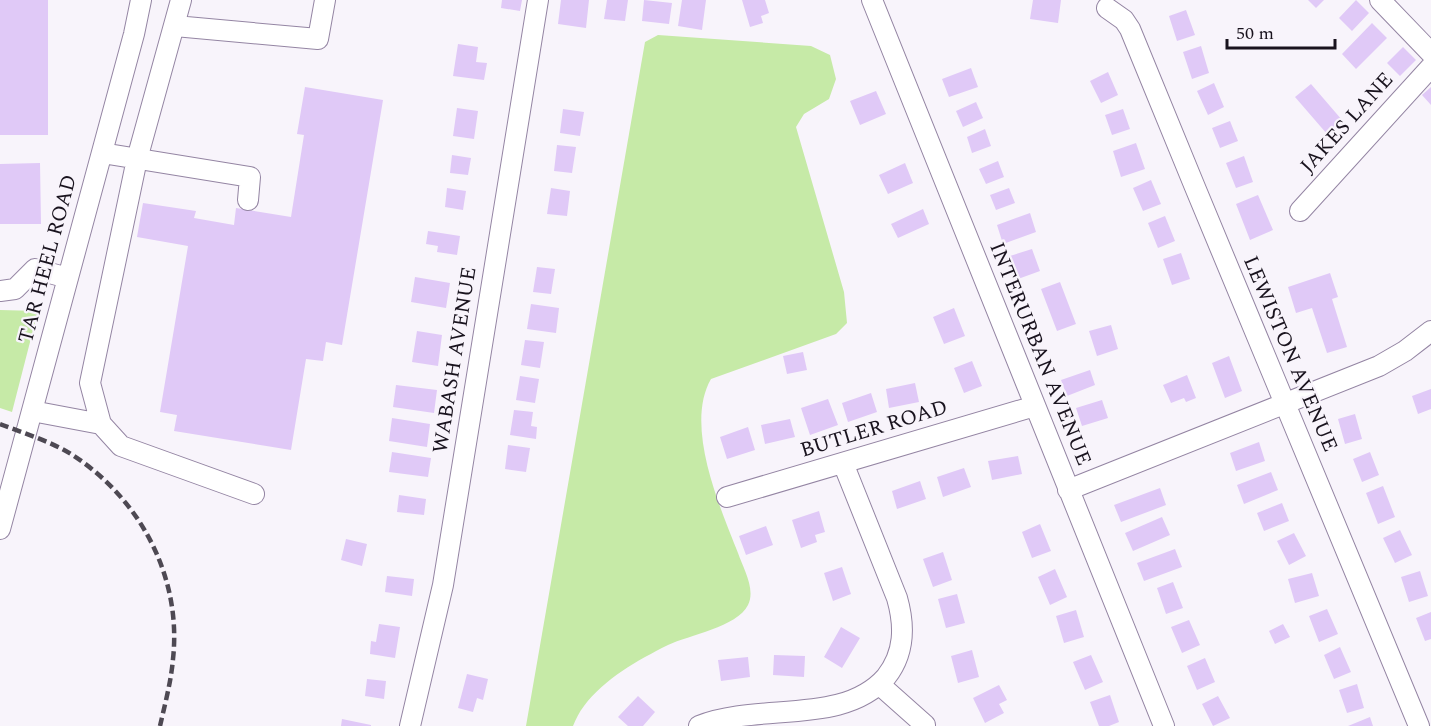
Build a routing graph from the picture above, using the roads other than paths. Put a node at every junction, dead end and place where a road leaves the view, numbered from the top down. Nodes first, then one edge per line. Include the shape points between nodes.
1 (141, 0) edge
2 (181, 0) edge
3 (324, 0) edge
4 (538, 0) edge
5 (873, 0) edge
6 (1380, 0) edge
7 (1107, 8) dead end
8 (175, 26) junction
9 (1431, 53) edge
10 (1431, 67) edge
11 (102, 153) junction
12 (137, 159) junction
13 (248, 200) dead end
14 (1300, 211) dead end
15 (68, 278) junction
16 (0, 291) edge
17 (1431, 331) edge
18 (1286, 404) junction
19 (1035, 406) junction
20 (32, 411) junction
21 (101, 424) junction
22 (843, 463) junction
23 (1068, 490) junction
24 (254, 494) dead end
25 (727, 497) dead end
26 (0, 529) edge
27 (880, 685) junction
28 (925, 725) edge
29 (410, 726) edge
30 (699, 726) edge
31 (1164, 726) edge
32 (1419, 726) edge

1 - 11 street, TAR HEEL ROAD
2 - 8 street
3 - 8 street via 318,39
4 - 29 street, WABASH AVENUE via 443,585
5 - 19 street, INTERURBAN AVENUE
6 - 9 street
7 - 18 street, LEWISTON AVENUE via 1130,29
8 - 12 street
10 - 14 street, JAKES LANE
11 - 12 street
11 - 15 street, TAR HEEL ROAD
12 - 13 street via 250,177
12 - 21 street via 90,383
15 - 16 street via 35,269 15,289
15 - 20 street, TAR HEEL ROAD
17 - 18 street via 1379,366
18 - 23 street
18 - 32 street, LEWISTON AVENUE
19 - 22 street, BUTLER ROAD
19 - 23 street, INTERURBAN AVENUE
20 - 21 street
20 - 26 street, TAR HEEL ROAD
21 - 24 street via 121,446
22 - 25 street, BUTLER ROAD
22 - 27 street via 902,616 899,653
23 - 31 street, INTERURBAN AVENUE
27 - 28 street
27 - 30 street via 865,698 830,711 739,715

